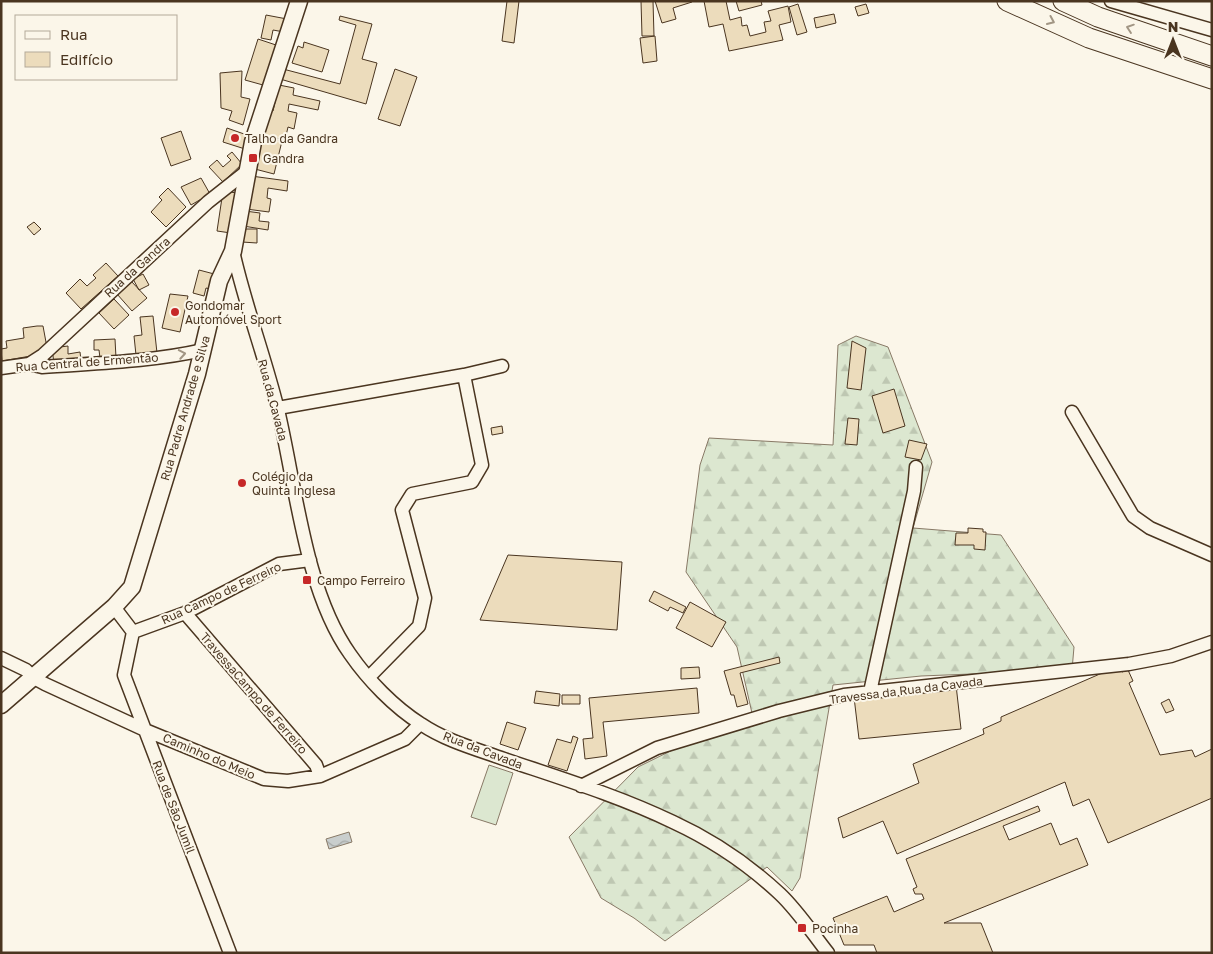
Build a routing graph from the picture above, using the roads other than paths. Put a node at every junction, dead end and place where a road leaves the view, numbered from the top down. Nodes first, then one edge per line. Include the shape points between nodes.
1 (298, 1) edge
2 (1007, 1) edge
3 (1063, 1) edge
4 (1111, 1) edge
5 (1212, 30) edge
6 (1210, 56) edge
7 (1207, 78) edge
8 (246, 172) junction
9 (233, 252) junction
10 (203, 350) junction
11 (29, 364) junction
12 (502, 366) dead end
13 (1, 368) edge
14 (464, 375) junction
15 (278, 408) junction
16 (1072, 412) dead end
17 (916, 467) dead end
18 (1212, 555) edge
19 (310, 560) junction
20 (114, 607) junction
21 (185, 613) junction
22 (133, 632) junction
23 (1212, 642) edge
24 (1, 658) edge
25 (369, 677) junction
26 (34, 678) junction
27 (870, 692) junction
28 (1, 705) edge
29 (420, 724) junction
30 (145, 730) junction
31 (320, 776) junction
32 (582, 786) junction
33 (230, 953) edge
34 (828, 953) edge

1 - 8 main road, Rua Padre Andrade e Silva
2 -> 7 highway via 1089,38
6 -> 3 highway via 1098,17
4 - 5 street
8 - 9 main road, Rua Padre Andrade e Silva
8 - 11 street, Rua da Gandra via 201,208 43,355
9 - 10 main road, Rua Padre Andrade e Silva via 219,281
9 - 15 street, Rua da Cavada
11 -> 10 street, Rua Central de Ermentão via 42,367 138,360
10 - 20 main road, Rua Padre Andrade e Silva via 132,587
11 - 13 street, Rua Central de Ermentão
12 - 14 street
14 - 15 street
14 - 25 street via 482,464 472,482 412,494 402,510 425,598 419,626
15 - 19 street, Rua da Cavada
16 - 18 street via 1133,516 1150,528
17 - 27 street via 914,491
19 - 21 street, Rua Campo de Ferreiro via 280,564
19 - 25 street, Rua da Cavada via 332,625
20 - 22 street
20 - 26 main road, Rua Padre Andrade e Silva
21 - 22 street, Rua Campo de Ferreiro
21 - 31 street, TravessaCampo de Ferreiro via 316,765
22 - 30 street, Rua de São Jumil via 124,675
23 - 27 street, Travessa da Rua da Cavada via 1171,656 1129,664
24 - 26 street, Caminho do Meio via 26,670
25 - 29 street, Rua da Cavada
26 - 28 main road, Rua Padre Andrade e Silva
26 - 30 street, Caminho do Meio
27 - 32 street, Travessa da Rua da Cavada via 778,711 657,748
29 - 31 street, Caminho do Meio via 405,739
29 - 32 street, Rua da Cavada via 449,739
30 - 31 street, Caminho do Meio via 264,779 288,781
30 - 33 street, Rua de São Jumil
32 - 34 street, Rua da Cavada via 672,821 726,852 781,895

